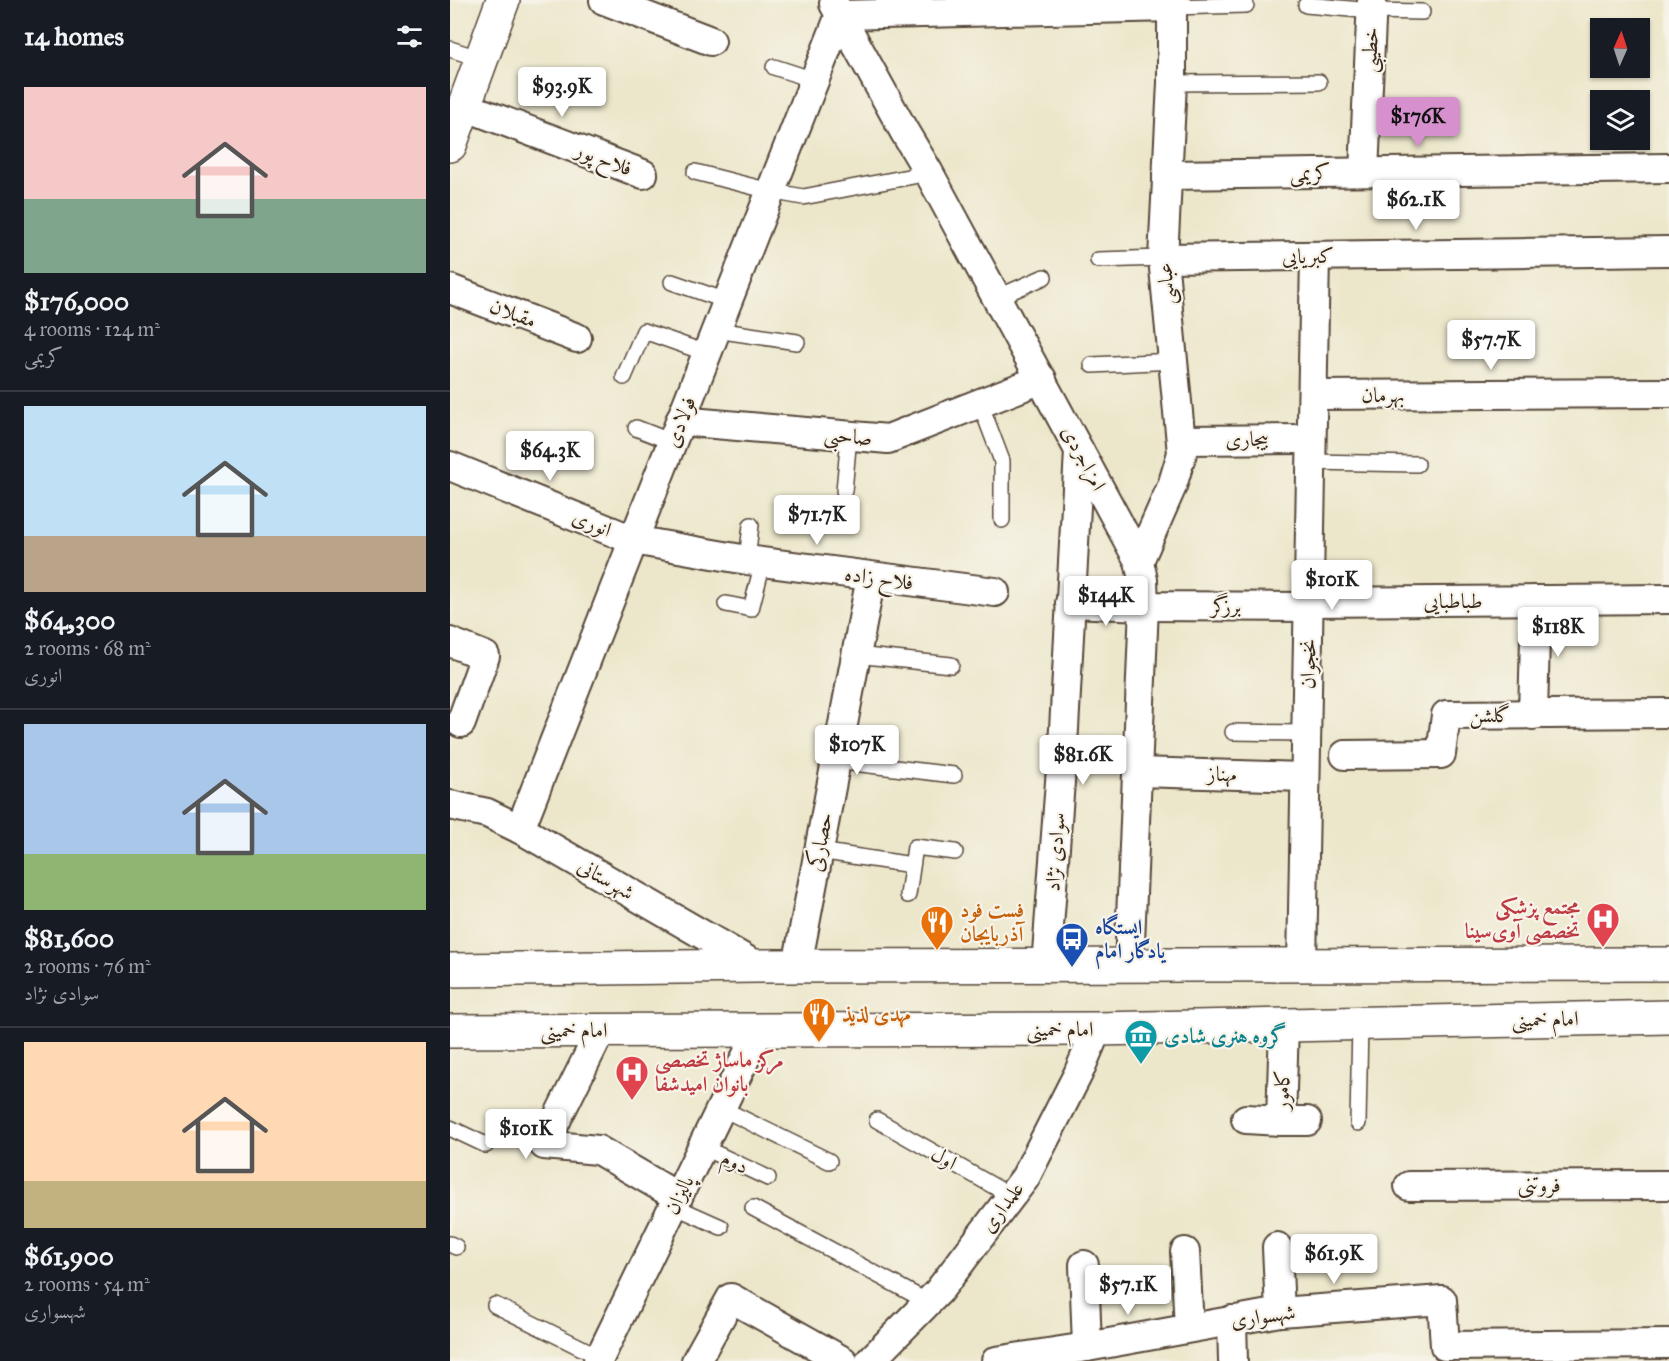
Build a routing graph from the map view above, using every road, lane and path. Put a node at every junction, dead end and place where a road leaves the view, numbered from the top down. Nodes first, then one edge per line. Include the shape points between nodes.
1 (503, 0) edge
2 (604, 0) edge
3 (1173, 4) edge
4 (1246, 5) dead end
5 (1306, 5) dead end
6 (1372, 5) edge
7 (836, 7) edge
8 (1422, 12) dead end
9 (711, 41) dead end
10 (450, 49) edge
11 (481, 60) junction
12 (774, 67) dead end
13 (814, 80) junction
14 (1319, 82) dead end
15 (1172, 83) junction
16 (464, 106) junction
17 (450, 145) edge
18 (1669, 168) edge
19 (695, 172) dead end
20 (1364, 172) junction
21 (929, 173) junction
22 (643, 174) dead end
23 (1167, 175) junction
24 (770, 191) junction
25 (1669, 251) edge
26 (1315, 256) junction
27 (1163, 258) junction
28 (1098, 260) dead end
29 (1044, 277) dead end
30 (672, 282) dead end
31 (450, 289) edge
32 (996, 298) junction
33 (727, 301) junction
34 (577, 338) dead end
35 (711, 342) junction
36 (797, 342) dead end
37 (1174, 361) junction
38 (1092, 365) dead end
39 (624, 377) dead end
40 (1042, 379) junction
41 (1669, 393) edge
42 (1312, 395) junction
43 (980, 403) junction
44 (636, 428) dead end
45 (676, 432) junction
46 (849, 436) junction
47 (1182, 440) junction
48 (1311, 450) junction
49 (1079, 451) junction
50 (1418, 464) dead end
51 (450, 466) edge
52 (844, 491) dead end
53 (1002, 520) dead end
54 (751, 525) dead end
55 (633, 540) junction
56 (755, 561) junction
57 (1139, 561) junction
58 (871, 577) junction
59 (995, 592) dead end
60 (1669, 599) edge
61 (1536, 600) junction
62 (1070, 603) junction
63 (726, 604) dead end
64 (1309, 604) junction
65 (1144, 606) junction
66 (450, 642) edge
67 (856, 655) junction
68 (951, 665) dead end
69 (1669, 713) edge
70 (1533, 715) junction
71 (461, 723) dead end
72 (1233, 732) dead end
73 (1306, 733) junction
74 (1345, 755) dead end
75 (836, 761) junction
76 (1138, 772) junction
77 (954, 775) dead end
78 (1305, 777) junction
79 (450, 805) edge
80 (520, 829) junction
81 (819, 851) junction
82 (955, 852) dead end
83 (912, 865) junction
84 (908, 895) dead end
85 (1669, 964) edge
86 (1302, 965) junction
87 (757, 966) junction
88 (797, 966) junction
89 (1046, 966) junction
90 (1129, 966) junction
91 (450, 970) edge
92 (1669, 1017) edge
93 (1360, 1023) junction
94 (1284, 1025) junction
95 (1097, 1029) junction
96 (601, 1030) junction
97 (759, 1030) junction
98 (450, 1031) edge
99 (721, 1108) junction
100 (1246, 1119) dead end
101 (877, 1120) dead end
102 (1358, 1123) dead end
103 (450, 1128) edge
104 (486, 1145) dead end
105 (702, 1147) junction
106 (830, 1161) dead end
107 (768, 1178) dead end
108 (1669, 1185) edge
109 (1409, 1186) dead end
110 (1011, 1196) junction
111 (676, 1201) junction
112 (753, 1208) dead end
113 (721, 1227) dead end
114 (1277, 1247) dead end
115 (1185, 1252) dead end
116 (1084, 1265) dead end
117 (928, 1302) junction
118 (495, 1305) dead end
119 (1280, 1312) junction
120 (1232, 1320) junction
121 (1189, 1328) junction
122 (1669, 1344) edge
123 (1087, 1347) junction
124 (1031, 1358) edge
125 (602, 1360) edge
126 (696, 1361) edge
127 (843, 1361) edge
128 (870, 1361) edge
129 (996, 1361) edge
130 (1233, 1361) edge

1 - 11 main road
2 - 9 street
3 - 4 lane
3 - 7 street
3 - 15 street, عباسی
5 - 6 lane
6 - 8 lane
6 - 20 street, خطیبی
7 - 13 street, فولادی
7 - 21 street, امزاجردی
10 - 11 lane
11 - 16 main road
12 - 13 lane
13 - 24 street, فولادی
14 - 15 lane
15 - 23 street, عباسی
16 - 17 main road
16 - 22 street, فلاح پور
18 - 20 street, کریمی
19 - 24 lane
20 - 23 street, کریمی
21 - 24 lane via 803,197
21 - 32 street, امزاجردی
23 - 27 street, عباسی
24 - 33 street, فولادی
25 - 26 street, کبریایی
26 - 27 street, کبریایی
26 - 42 street, نخجوان
27 - 28 lane
27 - 37 street, عباسی
29 - 32 lane
30 - 33 lane
31 - 34 street, مقبلان
32 - 40 street, امزاجردی
33 - 35 street, فولادی
35 - 36 lane
35 - 39 lane via 644,331
35 - 45 street, فولادی
37 - 38 lane
37 - 47 street, عباسی
40 - 43 street, صاحبی
40 - 49 street, امزاجردی
41 - 42 street, بهرمان
42 - 48 street, نخجوان
43 - 46 street, صاحبی via 888,439
43 - 53 lane via 1002,460
44 - 45 lane
45 - 46 street, صاحبی
45 - 55 street, فولادی
46 - 52 lane
47 - 48 street, بیجاری
47 - 57 street, عباسی via 1172,486
48 - 50 lane
48 - 64 street, نخجوان
49 - 57 street, امزاجردی
49 - 62 street, سوادی نژاد
51 - 55 street, انوری
54 - 56 lane
55 - 56 street, فلاح زاده
55 - 80 street, فولادی
56 - 58 street, فلاح زاده
56 - 63 lane via 751,609
57 - 65 street, امزاجردی
58 - 59 street, فلاح زاده
58 - 67 street, حصارکی
60 - 61 street, طباطبایی
61 - 64 street, طباطبایی
61 - 70 street
62 - 65 street
62 - 89 street, سوادی نژاد
64 - 65 street, برزگر
64 - 73 street, نخجوان
65 - 76 street, امزاجردی
66 - 71 street via 485,656
67 - 68 lane
67 - 75 street, حصارکی
69 - 70 street, گلشن
70 - 74 street, گلشن via 1446,715 1441,754
72 - 73 lane
73 - 78 street, نخجوان
75 - 77 lane
75 - 81 street, حصارکی
76 - 78 street, مهناز
76 - 90 street, امزاجردی
78 - 86 street, نخجوان
79 - 80 street, شهرستانی via 487,813
80 - 87 street, شهرستانی
81 - 83 lane
81 - 88 street, حصارکی
82 - 83 lane via 915,847
83 - 84 lane
85 - 86 main road
86 - 90 main road
87 - 88 main road
87 - 91 main road
88 - 89 main road
89 - 90 main road
92 - 93 main road, امام خمینی
93 - 94 main road, امام خمینی
93 - 102 lane
94 - 95 main road, امام خمینی
94 - 100 street, کامور via 1294,1121
95 - 97 main road, امام خمینی
95 - 110 street, علمداری via 1078,1074
96 - 97 main road, امام خمینی
96 - 98 main road, امام خمینی
96 - 111 street via 544,1145 598,1150
97 - 99 street, پالیزان
99 - 105 street, پالیزان
99 - 106 lane
101 - 110 lane, اول
103 - 104 lane
105 - 107 lane, دوم
105 - 111 street, پالیزان
108 - 109 street, فروتنی
110 - 117 street, علمداری
111 - 113 lane
111 - 125 street, پالیزان
112 - 117 lane
114 - 119 street
115 - 121 street
116 - 123 street
117 - 128 street, علمداری
118 - 125 lane
119 - 120 street, شهسواری
119 - 122 street, شهسواری via 1442,1300 1445,1346
120 - 121 street, شهسواری
120 - 130 street
121 - 123 street, شهسواری
123 - 124 street, شهسواری
124 - 129 street, شهسواری
126 - 127 street via 731,1298

